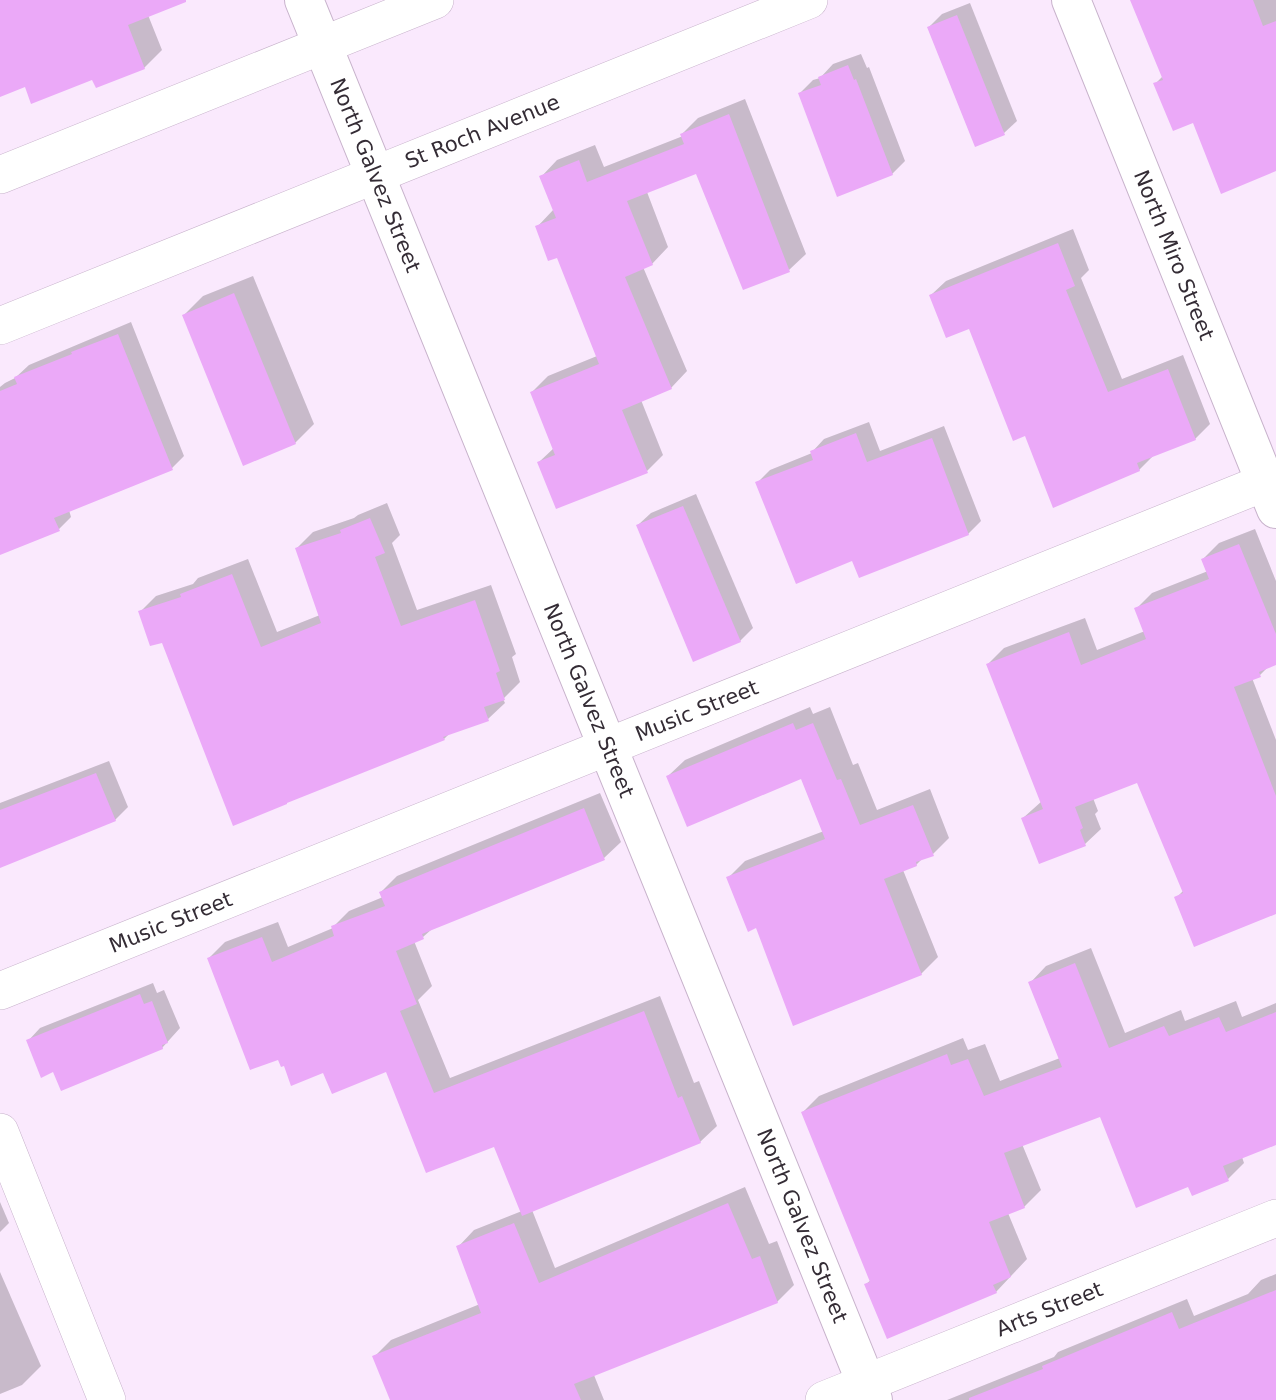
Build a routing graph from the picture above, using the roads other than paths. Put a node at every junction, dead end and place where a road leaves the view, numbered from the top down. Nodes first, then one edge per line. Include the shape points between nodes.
1 (304, 0) edge
2 (435, 0) edge
3 (809, 0) edge
4 (1071, 0) edge
5 (323, 45) junction
6 (376, 174) junction
7 (0, 175) edge
8 (0, 326) edge
9 (1272, 490) edge
10 (608, 747) junction
11 (0, 991) edge
12 (0, 1132) edge
13 (1276, 1218) edge
14 (869, 1392) edge
15 (107, 1400) edge
16 (824, 1400) edge

1 - 5 street, North Galvez Street
2 - 5 street
3 - 6 street, St Roch Avenue
4 - 9 street, North Miro Street
5 - 6 street, North Galvez Street
5 - 7 street
6 - 8 street, St Roch Avenue
6 - 10 street, North Galvez Street
9 - 10 street, Music Street
10 - 11 street, Music Street
10 - 14 street, North Galvez Street
12 - 15 street
13 - 14 street, Arts Street
14 - 16 street, Arts Street

